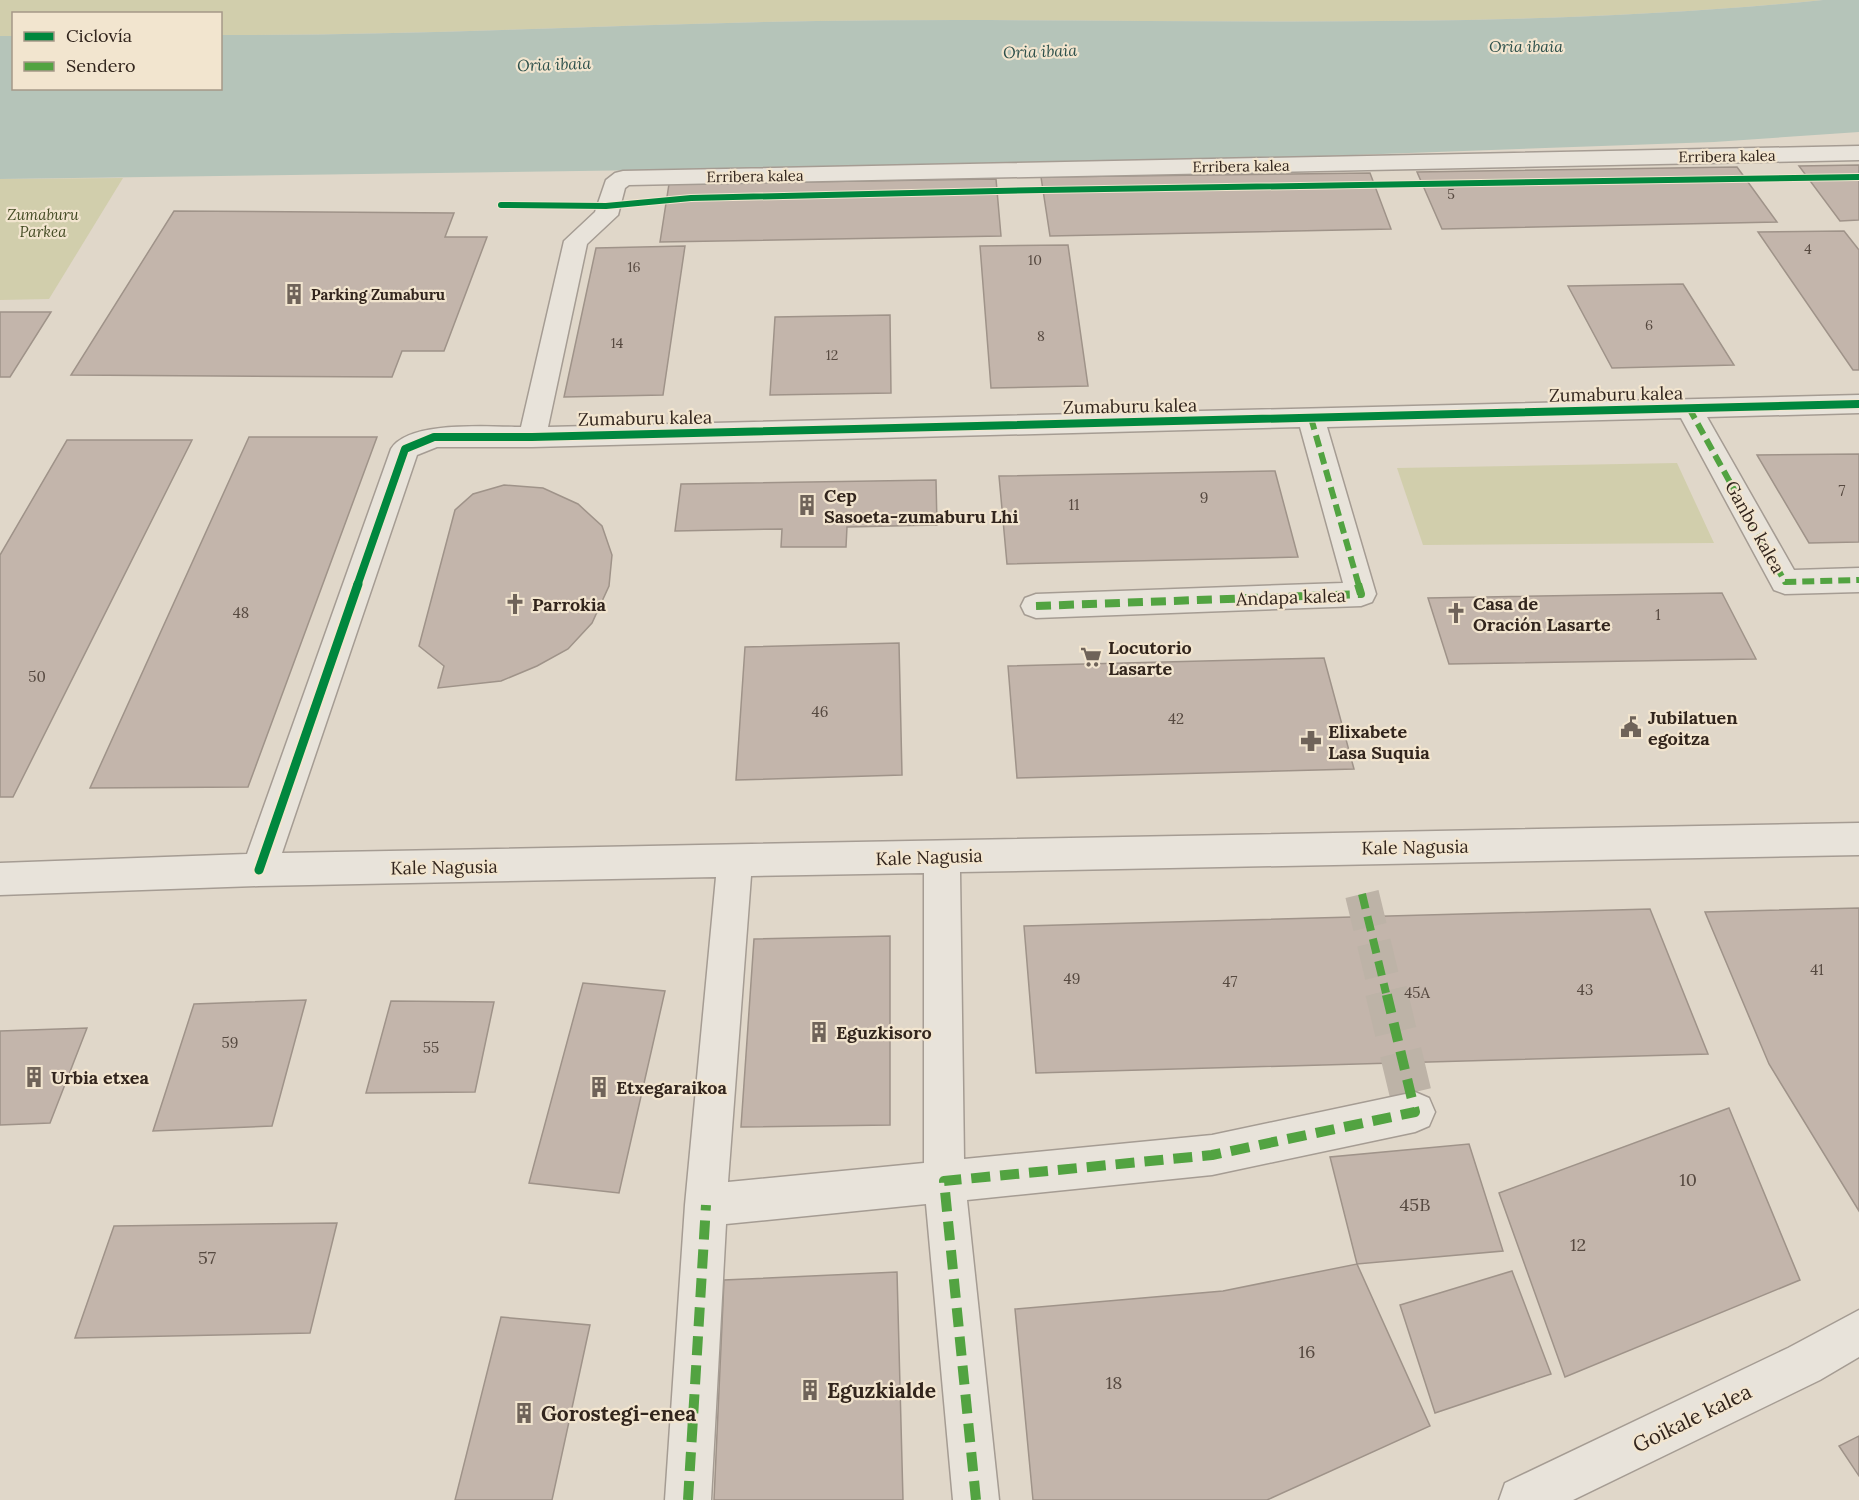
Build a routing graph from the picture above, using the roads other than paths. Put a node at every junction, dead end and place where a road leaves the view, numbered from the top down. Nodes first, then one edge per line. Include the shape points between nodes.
1 (1859, 153) edge
2 (1859, 404) edge
3 (1689, 408) junction
4 (1311, 418) junction
5 (532, 437) junction
6 (1859, 580) edge
7 (1036, 606) dead end
8 (1859, 839) edge
9 (942, 856) junction
10 (735, 862) junction
11 (259, 870) junction
12 (0, 879) edge
13 (1415, 1112) dead end
14 (944, 1181) junction
15 (706, 1205) junction
16 (1859, 1332) edge
17 (688, 1500) edge
18 (976, 1500) edge
19 (1522, 1500) edge

1 - 5 street, Erribera kalea via 623,178 614,185 606,215 576,241
2 - 3 street, Zumaburu kalea
3 - 4 street, Zumaburu kalea
3 - 6 street, Ganbo kalea via 1785,582
4 - 5 street, Zumaburu kalea
4 - 7 street, Andapa kalea via 1361,594
5 - 11 street, Zumaburu kalea via 434,437 405,449
8 - 9 street, Kale Nagusia
9 - 10 street, Kale Nagusia
9 - 14 street
10 - 11 street, Kale Nagusia
10 - 15 street
11 - 12 street, Kale Nagusia
13 - 14 street via 1212,1155
14 - 15 street
14 - 18 street
15 - 17 street
16 - 19 street, Goikale kalea via 1804,1364

